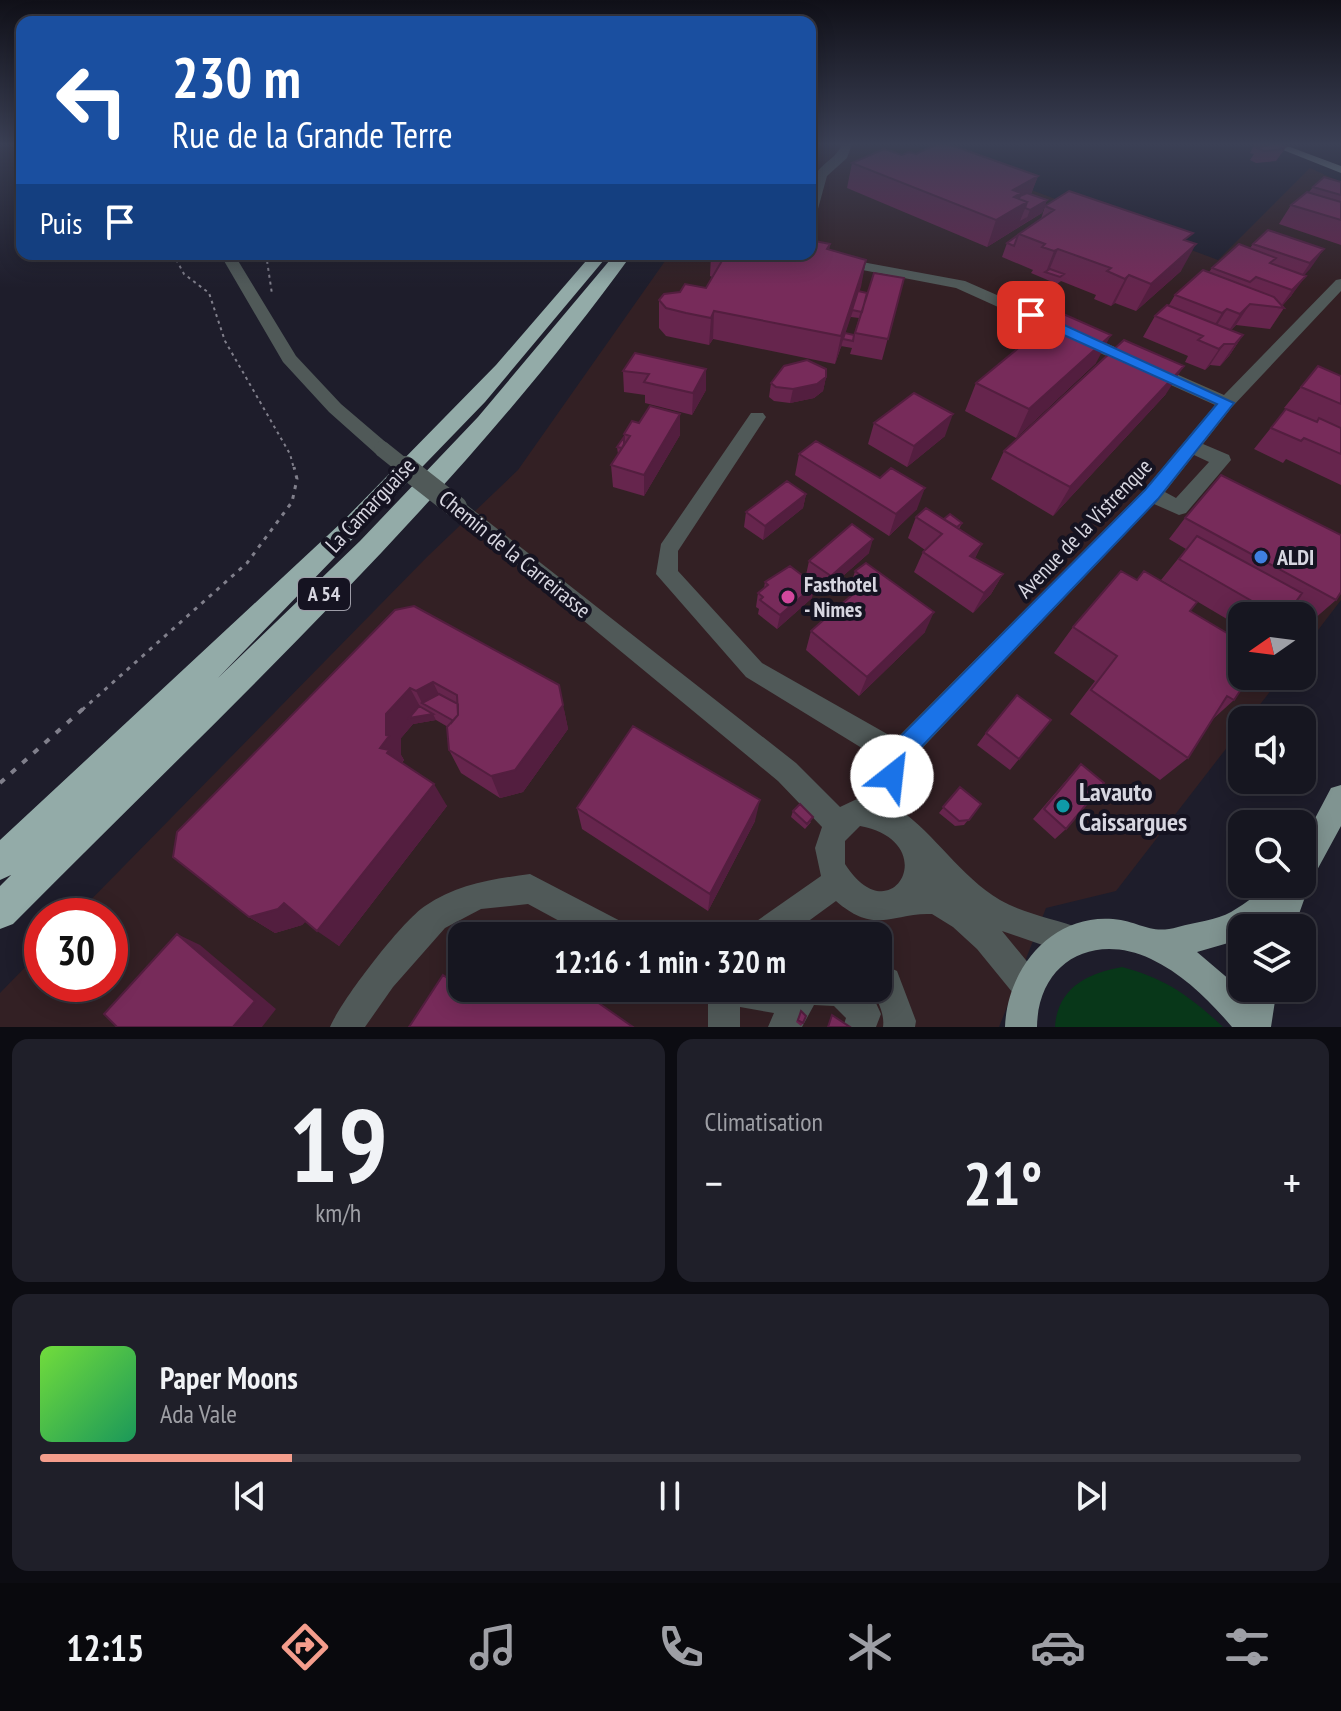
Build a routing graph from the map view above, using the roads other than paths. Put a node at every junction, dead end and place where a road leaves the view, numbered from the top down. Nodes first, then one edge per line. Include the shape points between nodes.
1 (816, 251) edge
2 (231, 260) edge
3 (596, 260) edge
4 (619, 260) edge
5 (1341, 283) edge
6 (921, 286) dead end
7 (975, 290) junction
8 (1226, 403) junction
9 (757, 417) dead end
10 (1193, 447) junction
11 (1152, 494) junction
12 (898, 755) junction
13 (1341, 798) edge
14 (885, 816) junction
15 (838, 824) junction
16 (909, 835) junction
17 (1316, 845) edge
18 (0, 863) edge
19 (839, 881) junction
20 (1275, 898) edge
21 (892, 906) junction
22 (0, 911) edge
23 (591, 922) edge
24 (782, 922) edge
25 (1071, 940) junction
26 (1160, 947) junction
27 (1028, 987) junction
28 (892, 999) edge
29 (724, 1002) edge
30 (1258, 1002) edge
31 (346, 1027) edge
32 (724, 1027) edge
33 (784, 1027) edge
34 (859, 1027) edge
35 (899, 1027) edge
36 (1021, 1027) edge
37 (1254, 1027) edge

1 - 7 street via 831,260
2 - 15 street, Chemin de la Carreirasse, bridge via 289,359 335,408 787,772
3 - 18 highway, La Camarguaise / A 54 via 520,351 344,536
4 - 22 highway, La Camarguaise / A 54 via 495,411 369,548
5 - 8 street, Avenue de la Vistrenque
6 - 7 street
7 - 8 street
8 - 10 street, Avenue de la Vistrenque
9 - 12 street via 668,550 667,574 754,670
10 - 11 street, Avenue de la Vistrenque
10 - 11 street via 1222,460 1179,508
11 - 12 street, Avenue de la Vistrenque
12 - 14 street, Avenue de la Vistrenque
13 - 17 main road
14 - 15 street via 859,812
14 - 16 street
15 - 19 street via 829,850
16 - 21 street via 920,863 919,878 905,901
16 - 25 street via 947,878 993,913
19 - 21 street via 859,901
19 - 24 street
20 - 26 main road via 1237,926
21 - 27 street via 936,901 994,941
23 - 31 street via 530,889 479,895 434,917
25 - 26 main road via 1098,934 1128,936
25 - 27 main road via 1045,958
26 - 37 main road via 1226,994
27 - 36 main road
28 - 35 street
29 - 32 street
30 - 37 main road
33 - 34 street via 806,989 841,990 865,1014

